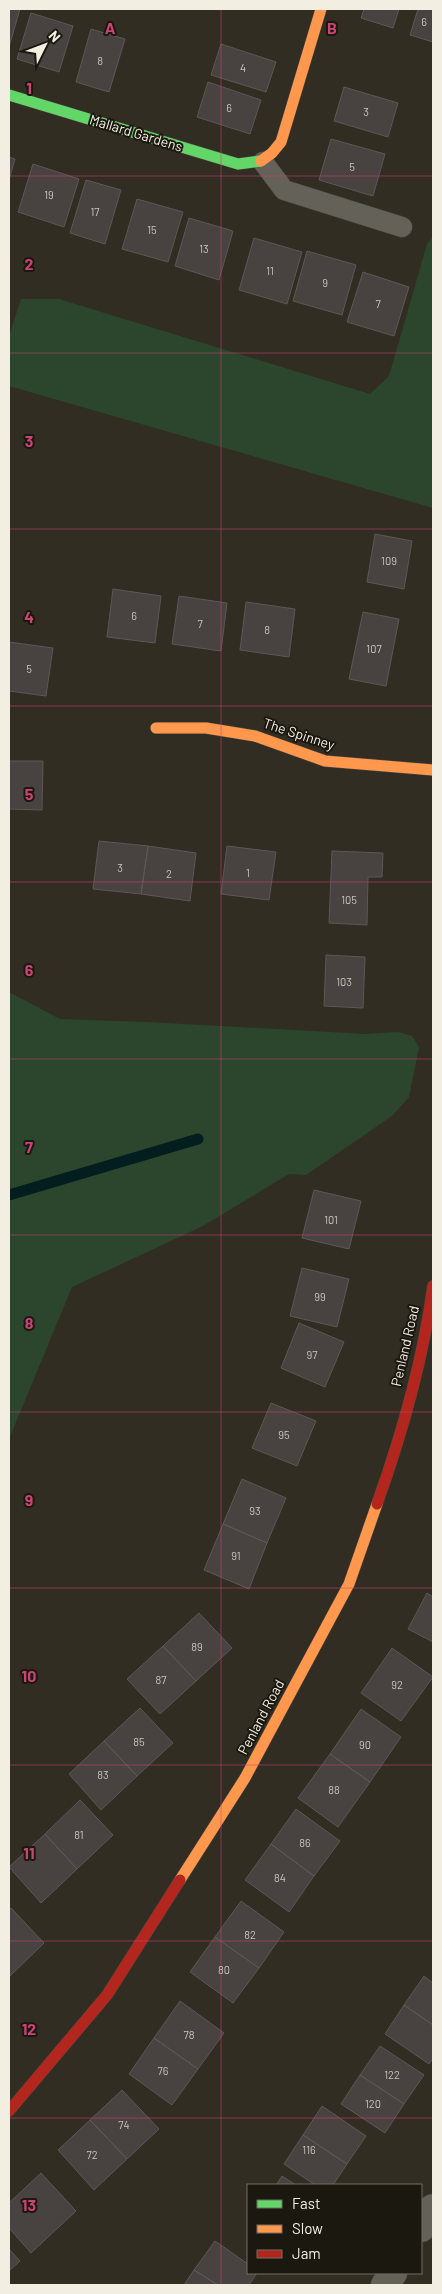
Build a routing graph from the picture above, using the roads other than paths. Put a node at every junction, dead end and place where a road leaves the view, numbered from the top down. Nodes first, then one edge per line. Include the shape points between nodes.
1 (321, 9) edge
2 (9, 95) edge
3 (263, 162) junction
4 (402, 227) dead end
5 (156, 728) dead end
6 (433, 770) edge
7 (433, 1286) edge
8 (432, 1310) edge
9 (9, 2111) edge
10 (433, 2208) edge
11 (422, 2226) edge
12 (392, 2274) edge
13 (385, 2285) edge

1 - 3 street via 281,142 274,154
2 - 3 street, Mallard Gardens via 238,164 251,166
3 - 4 lane via 284,190
5 - 6 street, The Spinney via 206,728 255,736 324,761
7 - 8 street, Penland Road
8 - 9 street, Penland Road via 398,1444 349,1584 245,1778 112,1986
10 - 11 street
12 - 13 street

